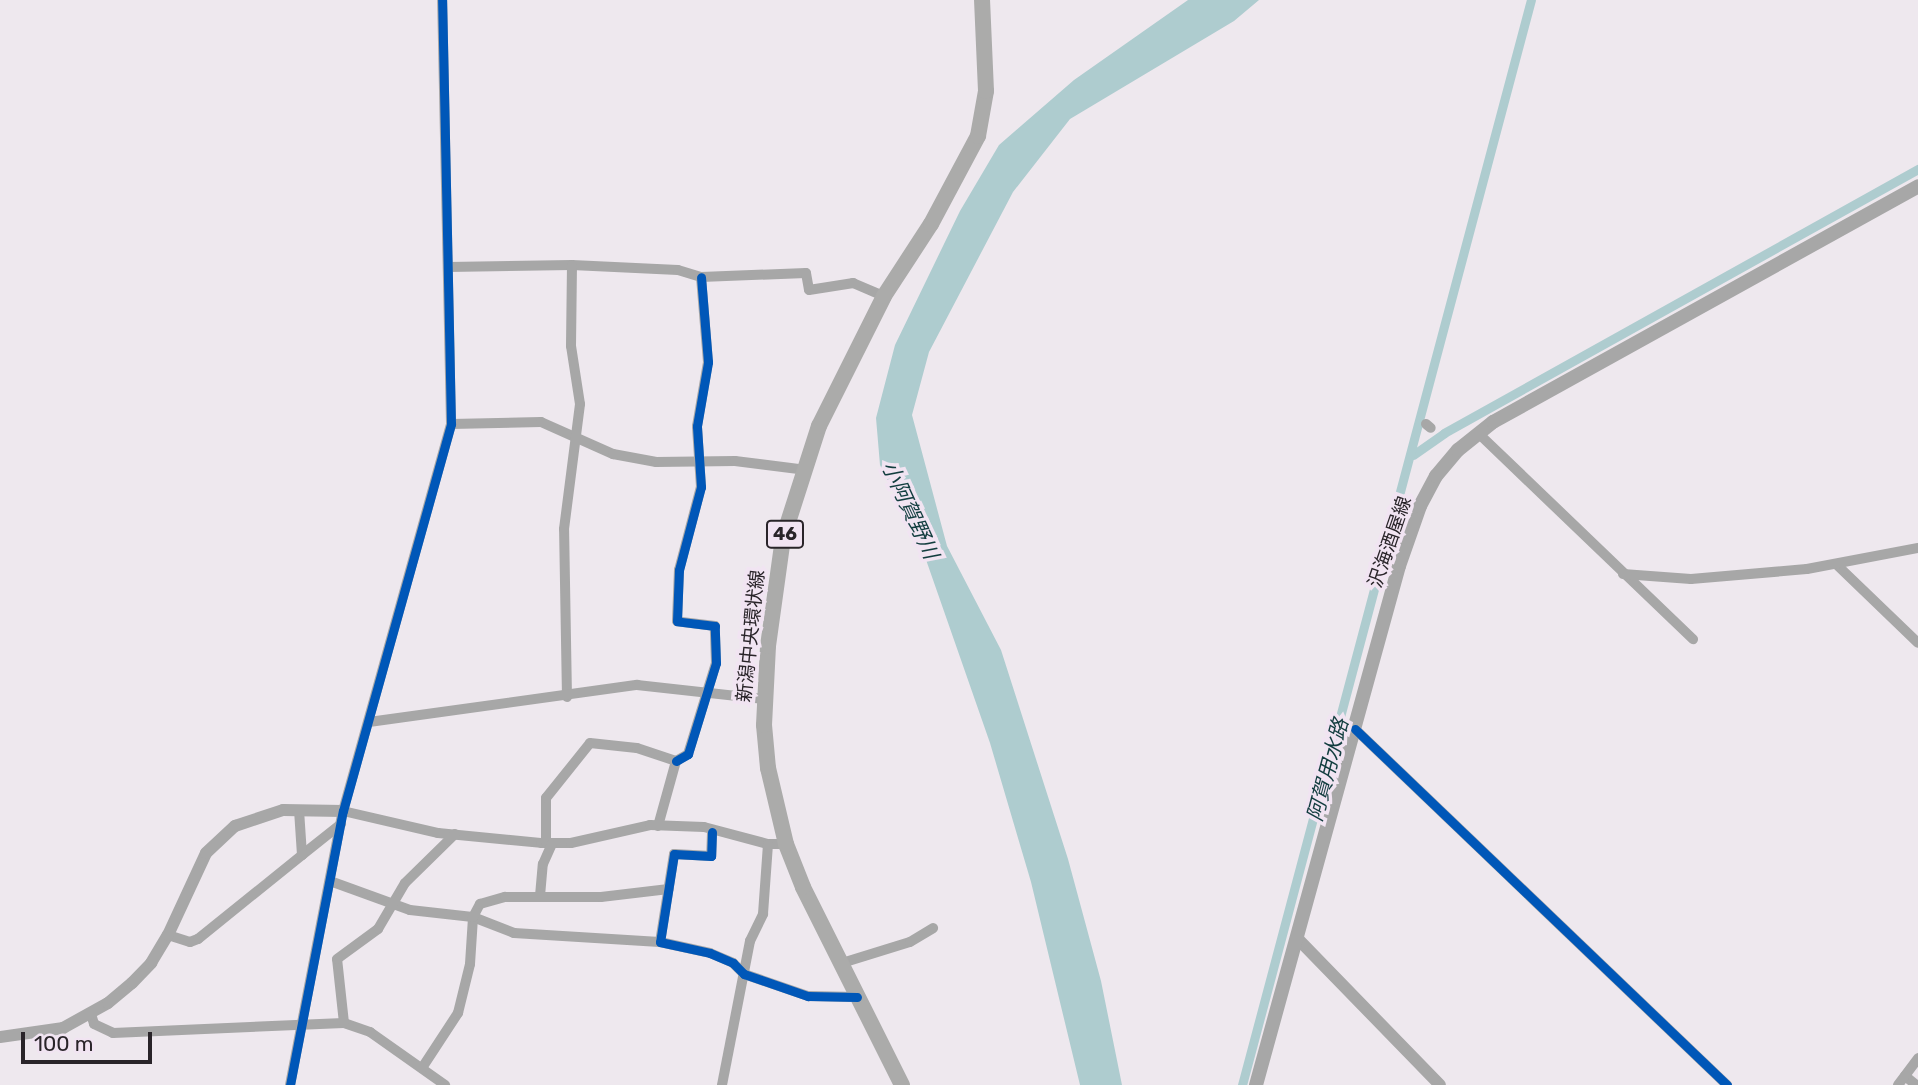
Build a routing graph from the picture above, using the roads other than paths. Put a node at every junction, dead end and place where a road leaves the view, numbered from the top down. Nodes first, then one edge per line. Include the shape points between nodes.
1 (442, 0) edge
2 (982, 0) edge
3 (1918, 186) edge
4 (572, 265) junction
5 (448, 267) junction
6 (701, 277) junction
7 (884, 296) junction
8 (451, 424) junction
9 (1478, 433) junction
10 (578, 439) junction
11 (700, 464) junction
12 (806, 470) junction
13 (1918, 548) edge
14 (1837, 565) junction
15 (1623, 574) junction
16 (1693, 639) dead end
17 (1918, 643) edge
18 (706, 691) junction
19 (567, 697) junction
20 (764, 699) junction
21 (369, 722) junction
22 (1355, 729) junction
23 (676, 761) junction
24 (299, 810) junction
25 (342, 817) junction
26 (658, 826) junction
27 (712, 832) junction
28 (454, 834) junction
29 (549, 844) junction
30 (768, 844) junction
31 (786, 844) junction
32 (302, 855) junction
33 (330, 881) junction
34 (669, 889) junction
35 (540, 896) junction
36 (392, 904) junction
37 (473, 918) junction
38 (933, 928) dead end
39 (168, 934) junction
40 (1297, 938) junction
41 (660, 942) junction
42 (842, 964) junction
43 (744, 974) junction
44 (857, 997) junction
45 (91, 1014) junction
46 (344, 1023) junction
47 (300, 1024) junction
48 (0, 1037) edge
49 (1918, 1058) edge
50 (422, 1068) junction
51 (1905, 1076) junction
52 (290, 1085) edge
53 (446, 1085) edge
54 (722, 1085) edge
55 (902, 1085) edge
56 (1256, 1085) edge
57 (1440, 1085) edge
58 (1727, 1085) edge
59 (1898, 1085) edge
60 (1916, 1085) edge

1 - 5 street
2 - 7 main road, 新潟中央環状線 / 46 via 985,102 978,136 931,224
3 - 9 main road, 沢海酒屋線
4 - 5 street
4 - 6 street via 678,270
4 - 10 street via 571,346 580,404
5 - 8 street
6 - 7 street via 806,273 809,290 853,283
6 - 11 street via 708,362 697,426
7 - 12 main road, 新潟中央環状線 / 46 via 838,382
8 - 10 street via 541,422
8 - 21 street
9 - 15 street
9 - 22 main road, 沢海酒屋線 via 1436,476 1420,506
10 - 11 street via 612,454
10 - 19 street via 564,529
11 - 12 street via 734,461
11 - 18 street via 701,487 676,584 677,621 716,626 716,663
12 - 20 main road, 新潟中央環状線 / 46 via 783,538 770,612
13 - 14 street
14 - 15 street via 1691,579
14 - 17 street
15 - 16 street
18 - 19 street via 638,685
18 - 20 street
18 - 23 street via 688,754
19 - 21 street via 510,699
20 - 31 main road, 新潟中央環状線 / 46 via 768,768
21 - 25 street
22 - 40 main road, 沢海酒屋線
22 - 58 street
23 - 26 street
23 - 29 street via 638,748 590,743 546,798
24 - 25 street
24 - 32 street
24 - 39 street via 248,819 216,842 198,866
25 - 28 street
25 - 32 street
25 - 33 street
26 - 27 street via 704,827
26 - 29 street
27 - 30 street
27 - 34 street via 712,856 674,854
28 - 29 street
28 - 36 street via 408,879
29 - 35 street
30 - 31 street
30 - 43 street via 763,915 750,941
31 - 42 main road, 新潟中央環状線 / 46
32 - 39 street via 198,939 190,942
33 - 36 street
33 - 47 street
34 - 35 street via 601,897
34 - 41 street
35 - 37 street via 491,899 480,904
36 - 37 street
36 - 46 street via 373,934 337,959
37 - 41 street via 514,933 543,937
37 - 50 street via 470,964 458,1013
38 - 42 street via 910,942
39 - 45 street via 141,974
40 - 56 main road, 沢海酒屋線
40 - 57 street
41 - 43 street via 710,953 733,963
42 - 44 main road, 新潟中央環状線 / 46
43 - 44 street via 808,996
43 - 54 street
44 - 55 main road, 新潟中央環状線 / 46
45 - 47 street via 94,1024 113,1033
45 - 48 street via 48,1032
46 - 47 street
46 - 50 street via 370,1032
47 - 52 street
49 - 51 street
50 - 53 street
51 - 59 street
51 - 60 street

